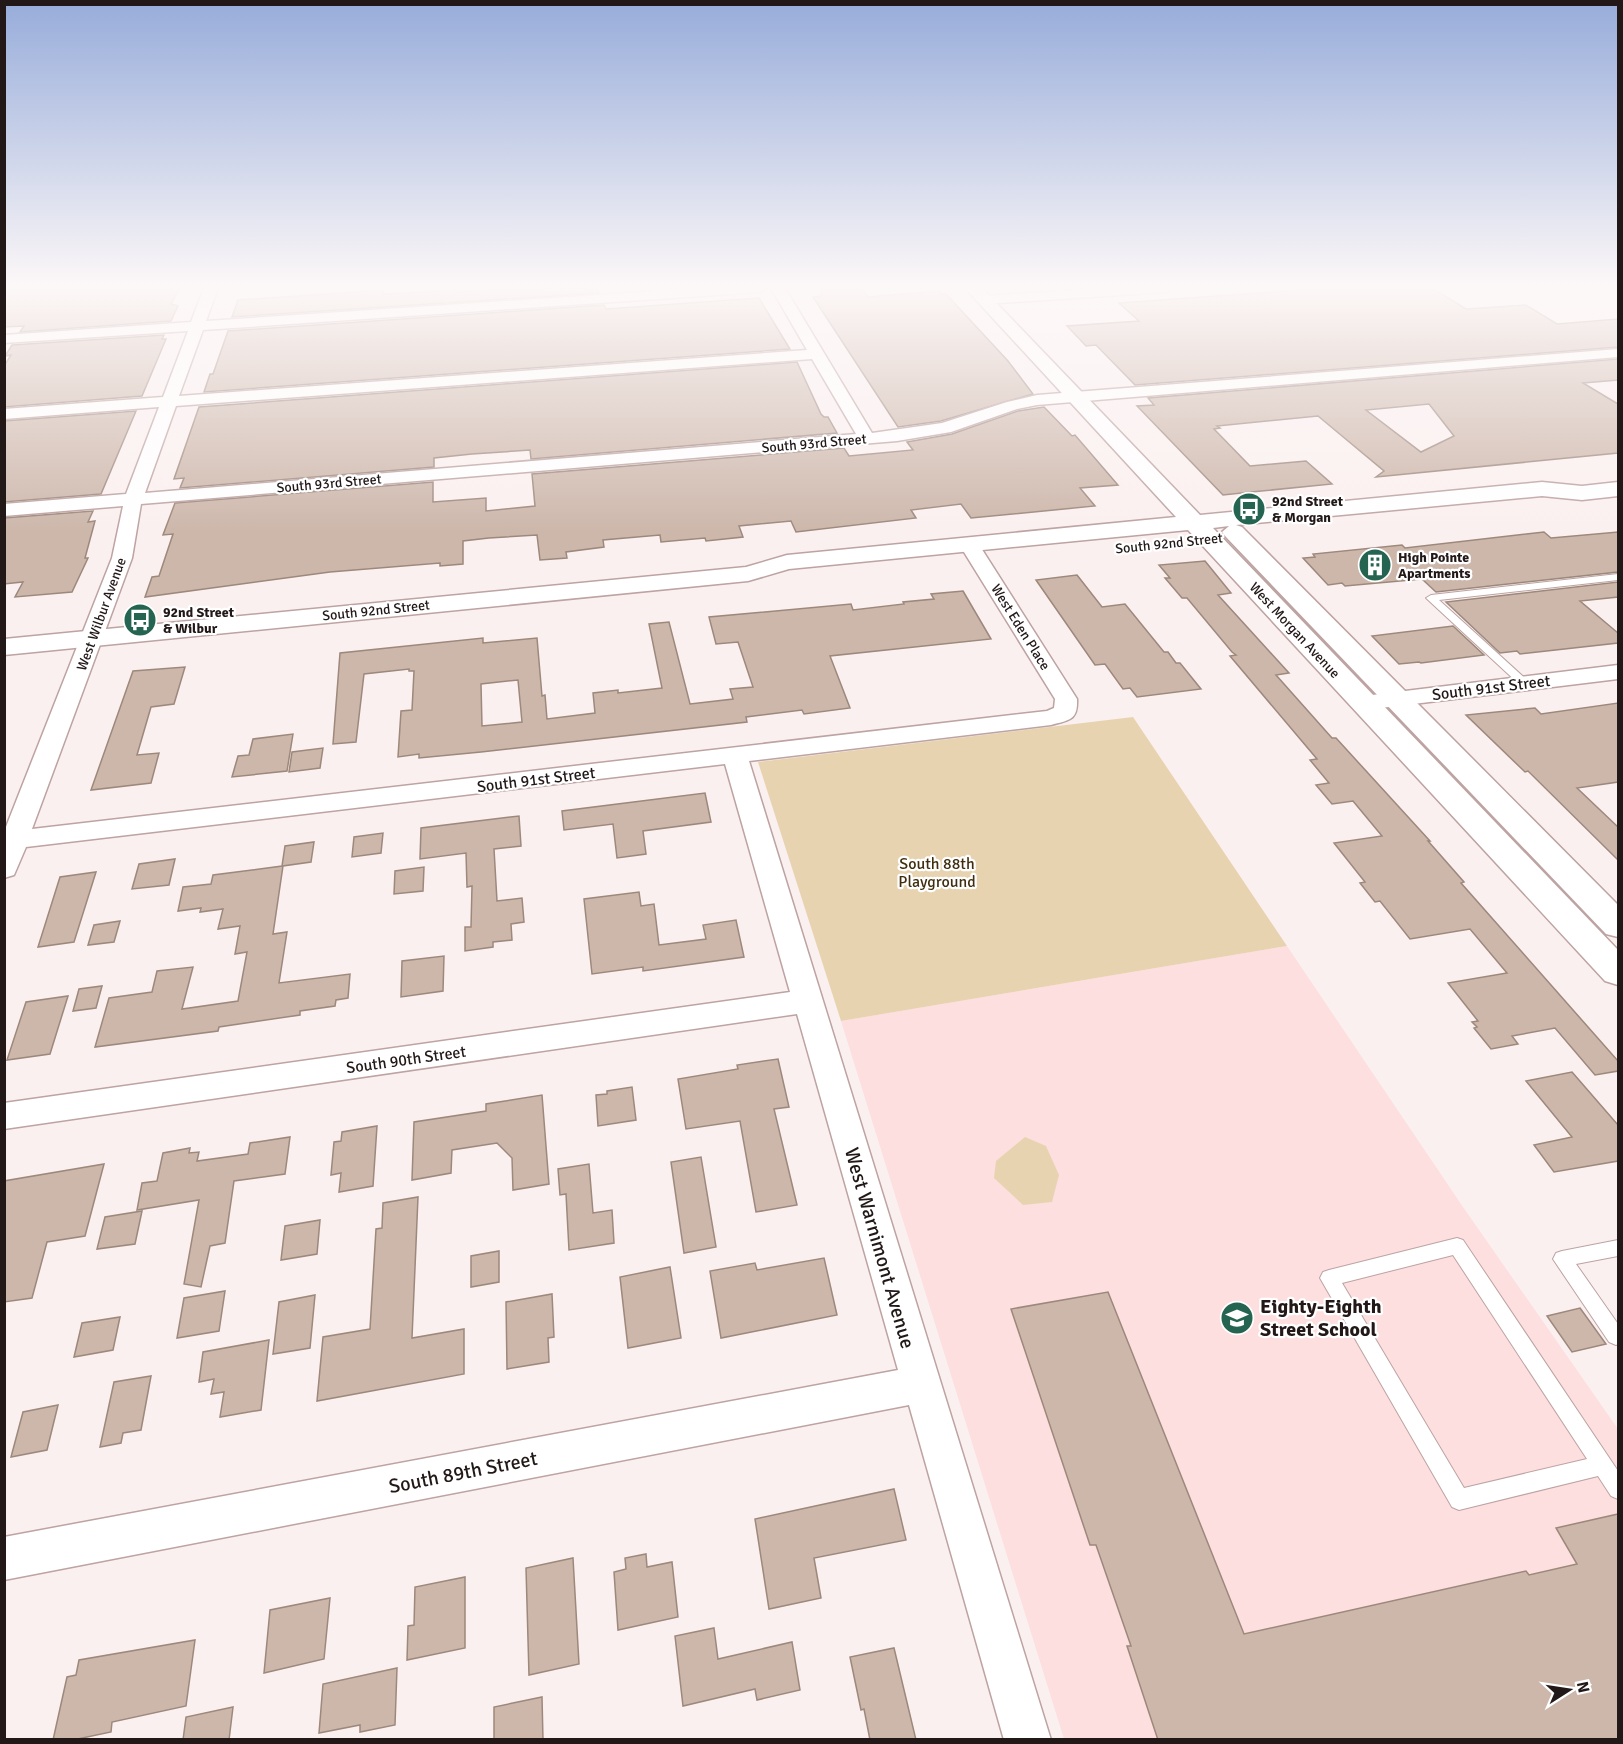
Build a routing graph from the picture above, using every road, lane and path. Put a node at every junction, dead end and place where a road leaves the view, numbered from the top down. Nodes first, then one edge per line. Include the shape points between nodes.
1 (181, 369) edge
2 (613, 369) edge
3 (825, 369) edge
4 (1062, 369) edge
5 (1416, 369) edge
6 (1087, 396) junction
7 (168, 403) junction
8 (4, 414) edge
9 (867, 438) junction
10 (1618, 489) edge
11 (133, 500) junction
12 (4, 510) edge
13 (1216, 529) junction
14 (974, 553) junction
15 (1618, 577) edge
16 (1291, 591) junction
17 (1261, 594) junction
18 (92, 638) junction
19 (4, 646) edge
20 (1618, 672) edge
21 (1524, 683) junction
22 (1396, 698) junction
23 (1364, 703) junction
24 (1066, 712) joint
25 (735, 756) junction
26 (10, 841) edge
27 (4, 869) edge
28 (1618, 925) edge
29 (1618, 972) edge
30 (807, 1001) junction
31 (4, 1116) edge
32 (1618, 1248) edge
33 (1616, 1336) dead end
34 (921, 1384) junction
35 (1603, 1465) junction
36 (1618, 1489) edge
37 (4, 1560) edge
38 (1028, 1740) edge

1 - 7 street, West Wilbur Avenue
2 - 7 street
3 - 9 street
4 - 6 street, West Morgan Avenue
5 - 6 street, South 93rd Street
6 - 9 street, South 93rd Street via 1013,405 929,432
6 - 13 street, West Morgan Avenue
7 - 8 street
7 - 11 street, West Wilbur Avenue
9 - 11 street, South 93rd Street
10 - 13 street, South 92nd Street via 1582,493 1558,502 1407,519 1406,514
11 - 12 street, South 93rd Street
11 - 18 street, West Wilbur Avenue via 122,558
13 - 14 street, South 92nd Street
13 - 16 street, West Morgan Avenue
13 - 17 street, West Morgan Avenue
14 - 18 street, South 92nd Street via 787,562 748,574
14 - 24 street, West Eden Place via 1066,699
15 - 21 lane via 1431,598
16 - 17 street
16 - 22 street, West Morgan Avenue
17 - 23 street, West Morgan Avenue
18 - 19 street, South 92nd Street
18 - 26 street, West Wilbur Avenue
20 - 21 street, South 91st Street
21 - 22 street, South 91st Street
22 - 23 street, South 91st Street
22 - 28 street, West Morgan Avenue
23 - 29 street, West Morgan Avenue
24 - 25 street, South 91st Street via 1051,718
25 - 26 street, South 91st Street
25 - 30 street, West Warnimont Avenue
26 - 27 street, West Wilbur Avenue
30 - 31 street, South 90th Street
30 - 34 street, West Warnimont Avenue
32 - 33 lane via 1562,1259
34 - 37 street, South 89th Street
34 - 38 street, West Warnimont Avenue
35 - 35 lane via 1457,1246 1329,1278 1459,1500
35 - 36 lane

